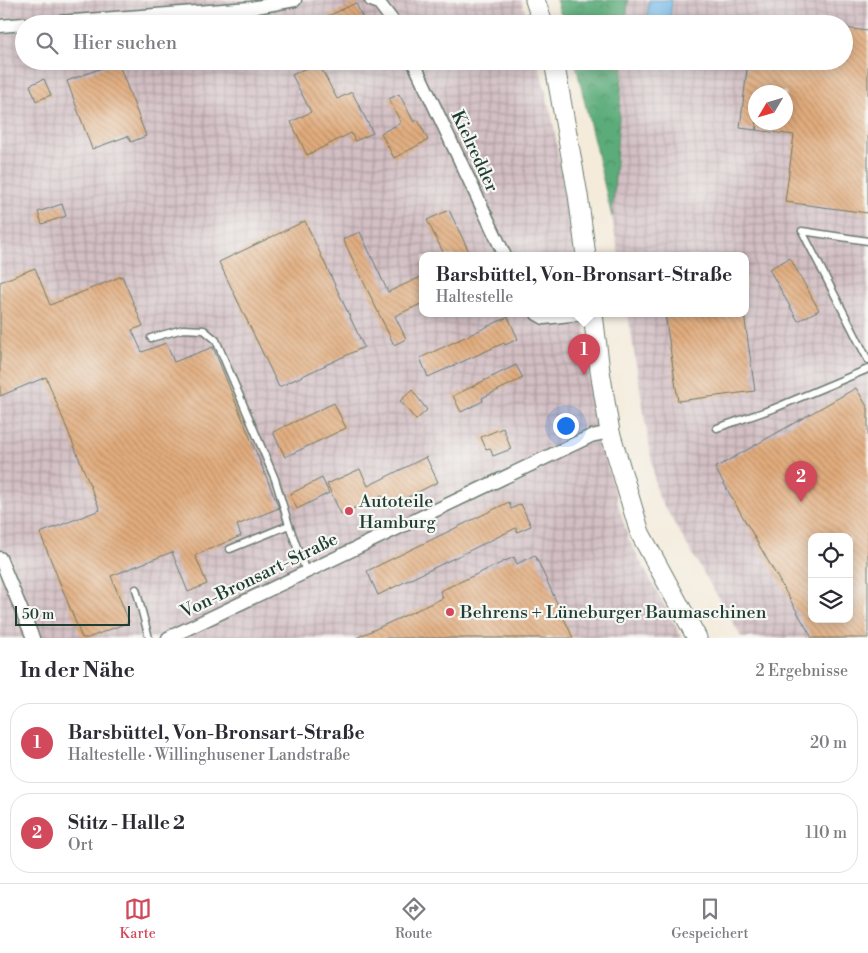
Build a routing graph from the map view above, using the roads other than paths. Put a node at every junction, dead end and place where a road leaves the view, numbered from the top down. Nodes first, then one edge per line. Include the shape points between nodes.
1 (295, 0) edge
2 (371, 0) edge
3 (535, 0) edge
4 (155, 15) edge
5 (388, 15) edge
6 (540, 15) edge
7 (15, 25) edge
8 (0, 26) edge
9 (417, 70) edge
10 (556, 70) edge
11 (868, 241) edge
12 (503, 252) edge
13 (585, 252) edge
14 (593, 317) edge
15 (151, 338) dead end
16 (868, 360) edge
17 (868, 369) edge
18 (717, 428) dead end
19 (610, 432) junction
20 (288, 525) junction
21 (230, 549) dead end
22 (0, 558) edge
23 (306, 572) junction
24 (136, 589) dead end
25 (33, 638) edge
26 (149, 638) edge
27 (168, 638) edge
28 (697, 638) edge

1 - 4 street via 251,8
2 - 5 street via 379,3
3 - 6 main road
7 - 8 street
9 - 12 street, Kielredder
10 - 13 main road
11 - 16 lane via 802,231
14 - 19 main road
15 - 20 lane via 183,329 204,330 216,340 275,479
17 - 18 lane
19 - 23 street, Von-Bronsart-Straße via 591,436
19 - 28 main road via 640,533
20 - 21 lane
20 - 23 lane
22 - 25 street
23 - 27 street, Von-Bronsart-Straße
24 - 26 lane

